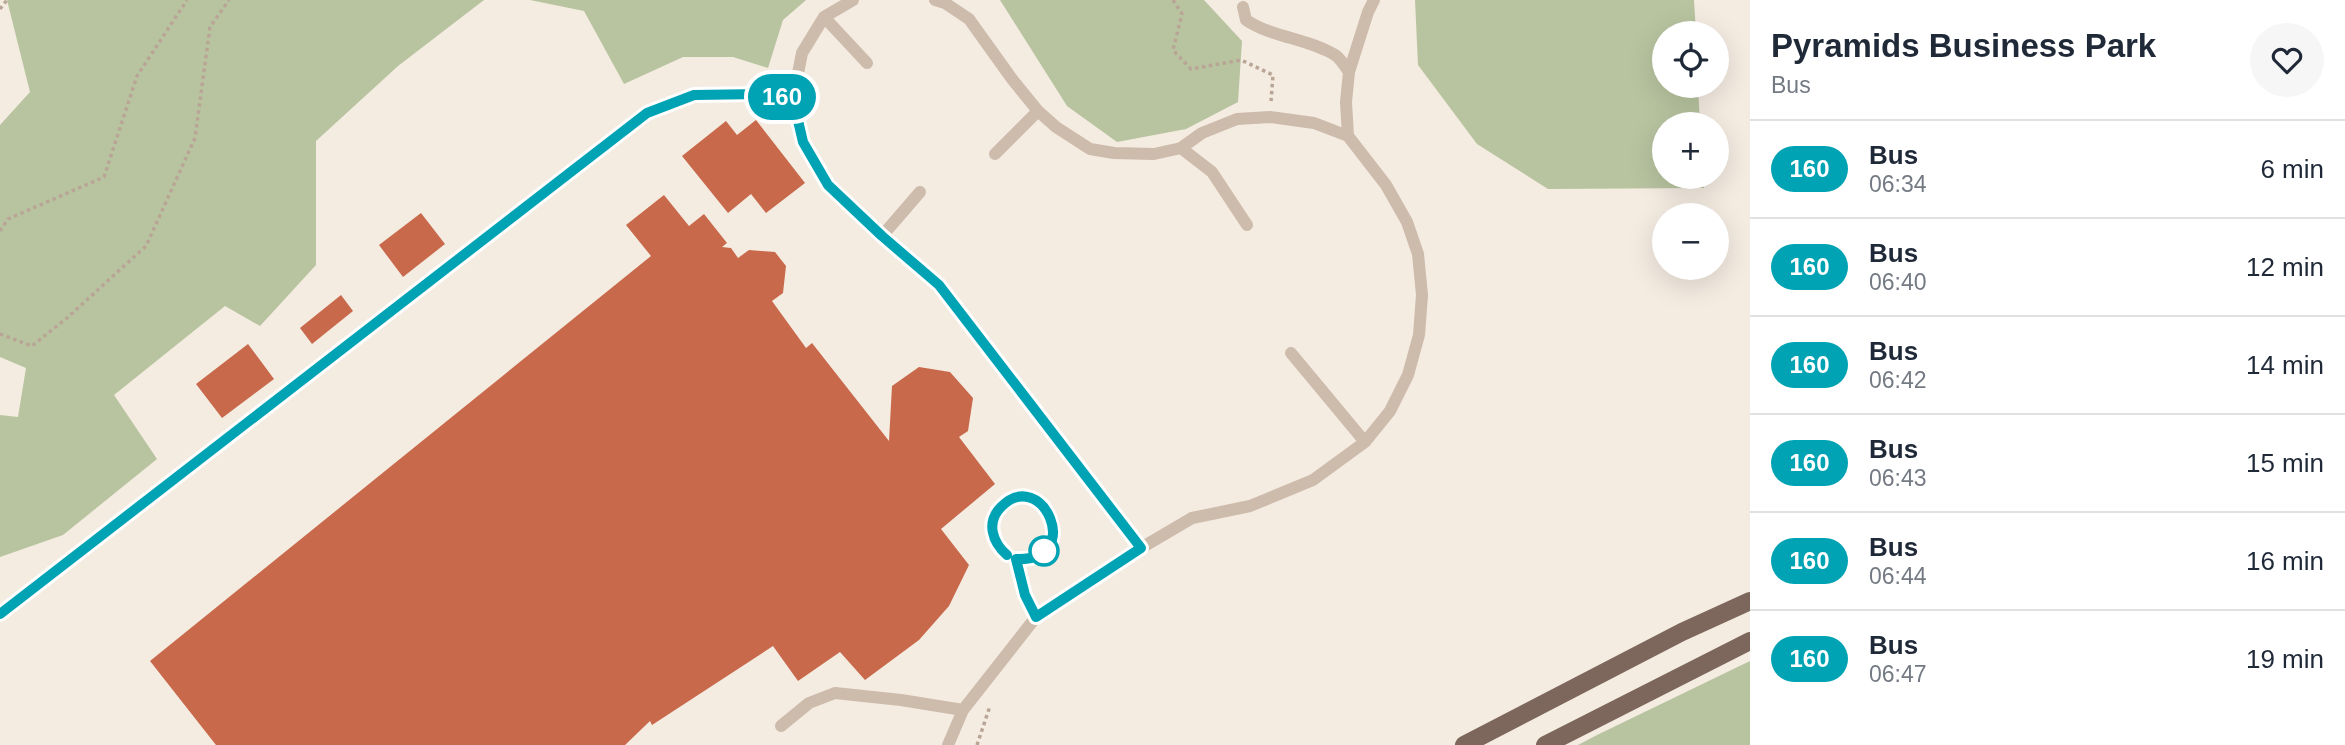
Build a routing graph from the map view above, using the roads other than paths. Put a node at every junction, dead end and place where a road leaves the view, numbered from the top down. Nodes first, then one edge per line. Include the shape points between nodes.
1 (853, 0) edge
2 (935, 0) edge
3 (1374, 0) edge
4 (1243, 7) dead end
5 (824, 17) junction
6 (867, 63) dead end
7 (1349, 72) junction
8 (793, 99) junction
9 (1038, 111) junction
10 (1348, 136) junction
11 (1181, 148) junction
12 (995, 153) dead end
13 (920, 192) dead end
14 (1247, 225) dead end
15 (882, 236) junction
16 (1291, 353) dead end
17 (1366, 442) junction
18 (1141, 548) junction
19 (1016, 559) junction
20 (1750, 601) edge
21 (0, 614) edge
22 (1036, 617) junction
23 (1750, 642) edge
24 (962, 710) junction
25 (780, 726) dead end
26 (948, 745) edge
27 (1464, 745) edge
28 (1545, 745) edge

1 - 5 lane
2 - 9 lane via 970,19
3 - 7 lane
4 - 7 lane via 1246,20 1262,30 1337,56
5 - 6 lane
5 - 8 lane via 802,53
7 - 10 lane
8 - 15 lane via 803,142 828,185
8 - 21 lane via 761,94 694,95 647,113
9 - 11 lane via 1090,149 1154,154
9 - 12 lane
10 - 11 lane via 1314,123 1270,117 1237,119 1202,133
10 - 17 lane via 1386,185 1407,222 1418,254 1422,295 1419,335 1408,376 1390,411
11 - 14 lane via 1212,172
13 - 15 lane
15 - 18 lane via 939,285
16 - 17 lane
17 - 18 lane via 1313,480 1250,506 1192,518
18 - 22 lane
19 - 19 lane via 999,548 992,529 998,510 1006,503 1036,500 1050,514 1050,543 1036,557
19 - 22 lane
20 - 27 main road
22 - 24 lane
23 - 28 main road
24 - 25 lane via 835,693 809,703
24 - 26 lane

